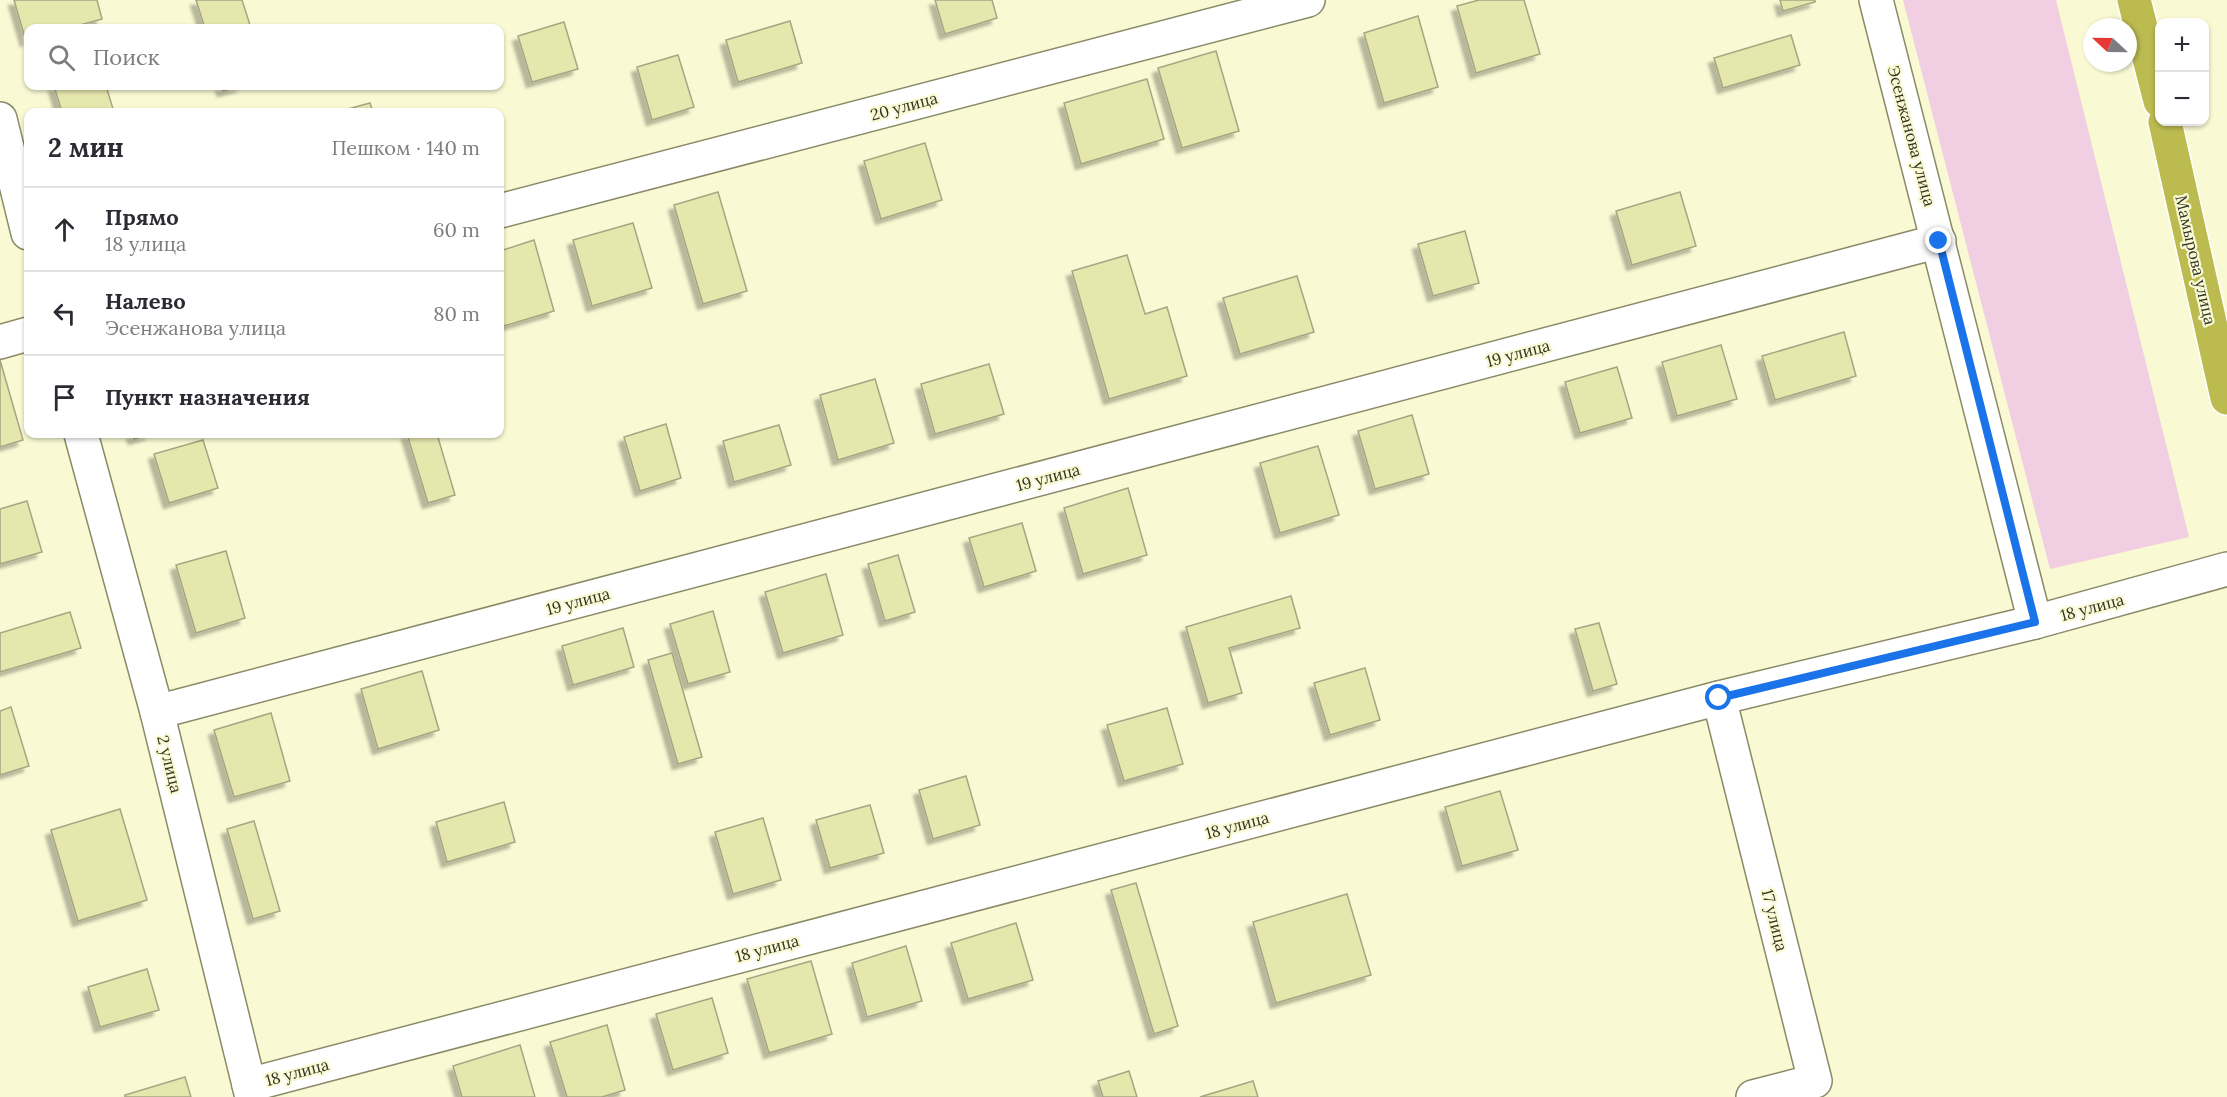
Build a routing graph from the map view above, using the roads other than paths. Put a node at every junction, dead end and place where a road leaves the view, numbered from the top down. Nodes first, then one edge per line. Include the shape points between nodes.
1 (1308, 0) edge
2 (1876, 0) edge
3 (2134, 0) edge
4 (2155, 82) edge
5 (0, 119) edge
6 (2165, 126) edge
7 (504, 210) edge
8 (24, 217) edge
9 (1939, 241) junction
10 (24, 335) edge
11 (0, 342) edge
12 (2227, 398) edge
13 (82, 438) edge
14 (2227, 569) edge
15 (2035, 622) junction
16 (1719, 698) junction
17 (157, 712) junction
18 (250, 1091) edge
19 (1753, 1097) edge

1 - 7 street, 20 улица
2 - 9 street, Эсенжанова улица
3 - 4 highway
5 - 8 street
6 - 12 highway, Мамырова улица
9 - 15 street, Эсенжанова улица
9 - 17 street, 19 улица
10 - 11 street
13 - 17 street, 2 улица
14 - 15 street, 18 улица
15 - 16 street, 18 улица
16 - 18 street, 18 улица
16 - 19 street, 17 улица via 1815,1081
17 - 18 street, 2 улица

